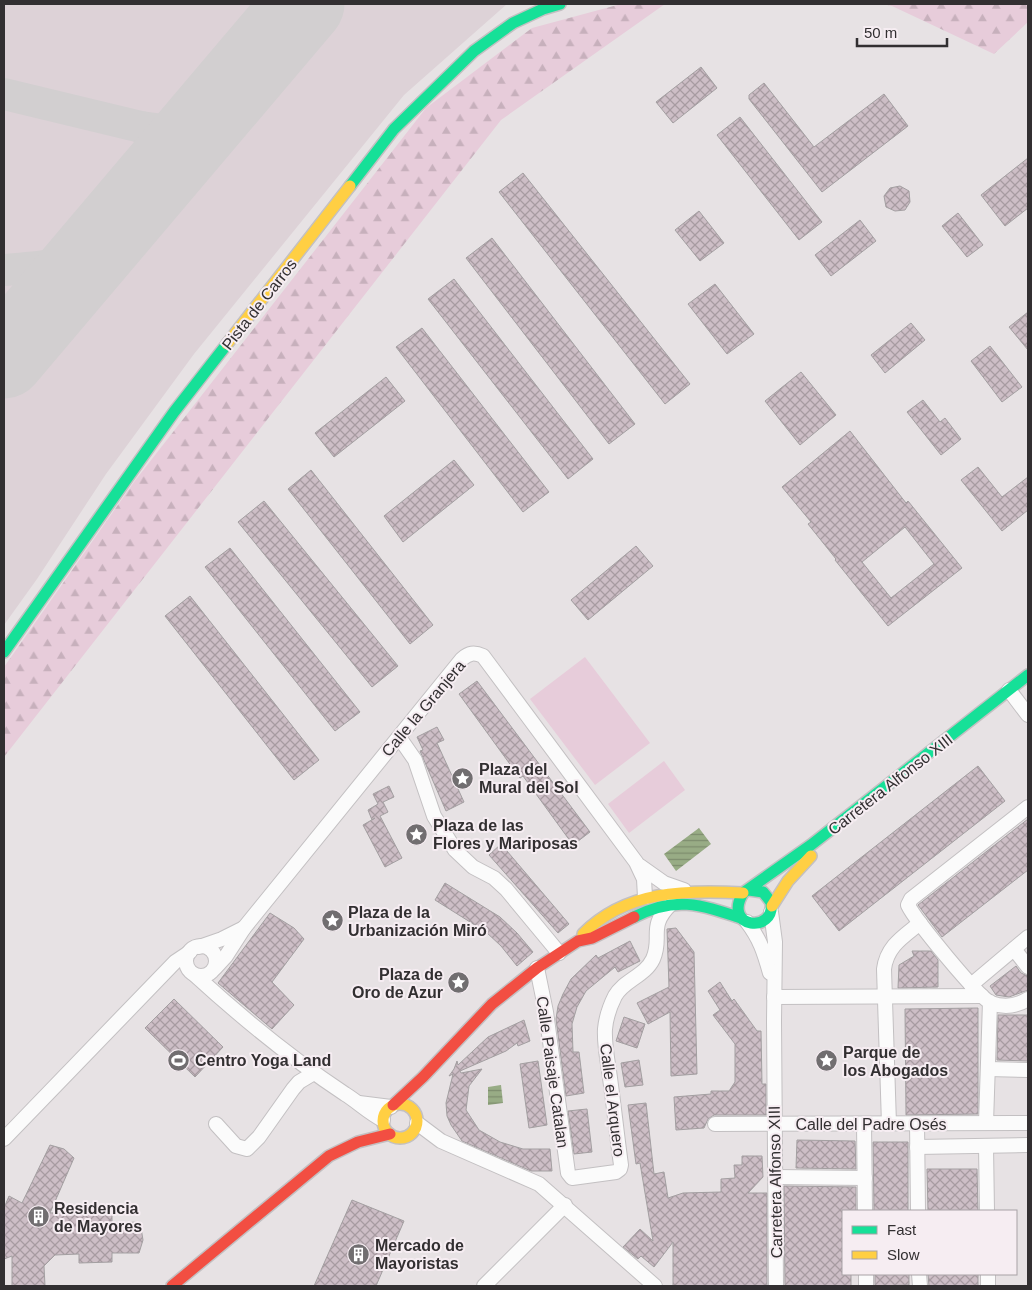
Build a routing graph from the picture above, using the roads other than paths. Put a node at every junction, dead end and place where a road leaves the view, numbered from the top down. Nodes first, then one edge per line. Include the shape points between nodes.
1 (560, 4) edge
2 (4, 652) edge
3 (1028, 675) edge
4 (1028, 685) edge
5 (1011, 693) junction
6 (1028, 715) edge
7 (399, 737) junction
8 (1028, 807) edge
9 (636, 862) junction
10 (687, 890) junction
11 (746, 891) junction
12 (645, 897) junction
13 (671, 904) junction
14 (771, 909) junction
15 (744, 920) junction
16 (920, 924) junction
17 (244, 928) junction
18 (1028, 938) edge
19 (578, 941) junction
20 (194, 949) junction
21 (1014, 949) junction
22 (560, 953) junction
23 (1028, 967) edge
24 (537, 968) junction
25 (169, 970) junction
26 (213, 970) junction
27 (191, 972) junction
28 (971, 985) junction
29 (212, 991) junction
30 (774, 992) junction
31 (886, 997) junction
32 (986, 999) junction
33 (1028, 999) edge
34 (988, 1069) junction
35 (1028, 1070) edge
36 (314, 1073) junction
37 (423, 1077) junction
38 (358, 1102) junction
39 (392, 1106) junction
40 (384, 1121) junction
41 (415, 1122) junction
42 (917, 1123) junction
43 (1028, 1123) edge
44 (216, 1124) dead end
45 (715, 1124) dead end
46 (775, 1124) junction
47 (864, 1124) junction
48 (889, 1124) junction
49 (986, 1124) junction
50 (390, 1134) junction
51 (369, 1137) junction
52 (4, 1139) edge
53 (1028, 1145) edge
54 (986, 1146) junction
55 (917, 1147) junction
56 (570, 1176) joint
57 (776, 1177) junction
58 (865, 1178) junction
59 (564, 1205) junction
60 (865, 1210) edge
61 (918, 1210) edge
62 (987, 1210) edge
63 (647, 1284) edge
64 (172, 1286) edge
65 (484, 1286) edge
66 (776, 1286) edge

1 - 2 street, Pista de Carros via 522,18 481,44 394,129 174,412
3 - 5 street, Carretera Alfonso XIII
4 - 5 street, Carretera Alfonso XIII
5 - 6 street
5 - 11 street, Carretera Alfonso XIII
5 - 14 street, Carretera Alfonso XIII via 814,854 788,881
7 - 9 street, Calle la Granjera via 462,659 468,654 483,656
7 - 17 street, Calle la Granjera
7 - 22 street via 415,760 434,816 454,850 506,889
8 - 16 street via 908,903
9 - 10 street, Calle la Granjera via 664,883
9 - 12 street, Calle la Granjera via 644,879
10 - 11 street
10 - 12 street
11 - 14 street via 756,889 768,895
11 - 15 street via 737,905
12 - 19 street via 602,918
13 - 15 street via 708,907
13 - 19 street via 650,909 592,938
13 - 56 street, Calle el Arquero via 657,925 652,960 616,995 608,1016 605,1039 620,1169
14 - 15 street via 764,921 752,924
14 - 30 street, Carretera Alfonso XIII via 775,942
15 - 30 street, Carretera Alfonso XIII via 758,936
16 - 28 street
16 - 31 street via 890,950 886,959
17 - 20 street, Calle la Granjera
17 - 26 street, Calle la Granjera
18 - 21 street
19 - 22 street
20 - 25 street
20 - 26 street via 208,948 215,954
20 - 27 street via 187,957
21 - 23 street
21 - 28 street
22 - 24 street
24 - 37 street via 492,1004
24 - 56 street, Calle Paisaje Catalan via 546,1012 566,1170
25 - 27 street
25 - 52 street
26 - 27 street via 204,976
26 - 29 street
27 - 29 street
28 - 32 street
29 - 36 street
30 - 31 street
30 - 46 street, Carretera Alfonso XIII
31 - 32 street
31 - 48 street
32 - 33 street via 1009,1006
32 - 34 street
34 - 35 street
34 - 49 street
36 - 38 street
36 - 44 street via 293,1089 247,1149 236,1146
37 - 39 street
37 - 41 street
38 - 39 street
38 - 40 street
39 - 40 street
39 - 41 street via 405,1105
40 - 50 street
40 - 51 street
41 - 50 street via 401,1138
41 - 59 street via 426,1139 440,1141 529,1178
42 - 48 street, Calle del Padre Osés
42 - 49 street, Calle del Padre Osés
42 - 55 street
43 - 49 street, Calle del Padre Osés
45 - 46 street, Calle del Padre Osés
46 - 47 street, Calle del Padre Osés
46 - 57 street, Carretera Alfonso XIII
47 - 48 street, Calle del Padre Osés
47 - 58 street
50 - 51 street
51 - 64 street via 341,1148 316,1165
53 - 54 street
54 - 55 street
54 - 62 street
55 - 61 street
57 - 58 street
57 - 66 street, Carretera Alfonso XIII
58 - 60 street
59 - 63 street
59 - 65 street

